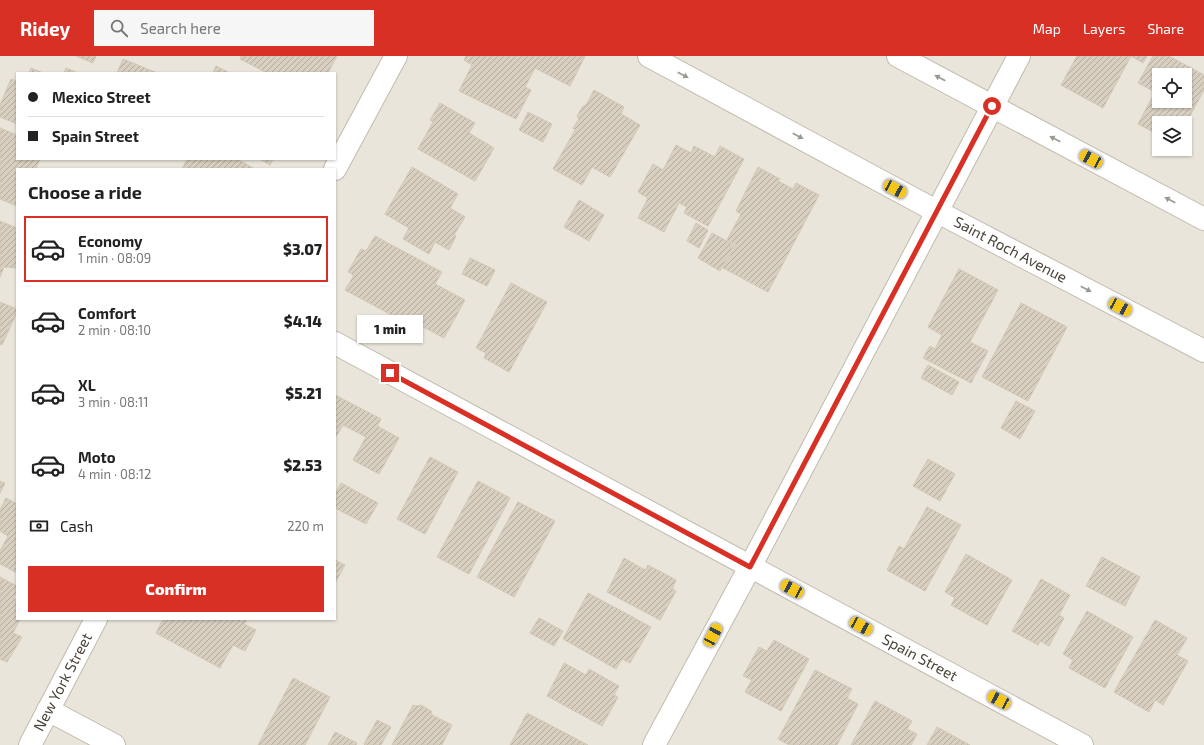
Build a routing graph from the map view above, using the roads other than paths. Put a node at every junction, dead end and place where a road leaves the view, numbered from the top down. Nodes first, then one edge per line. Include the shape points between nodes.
1 (396, 56) edge
2 (649, 56) edge
3 (898, 56) edge
4 (1019, 56) edge
5 (992, 106) junction
6 (336, 168) edge
7 (936, 211) junction
8 (1204, 218) edge
9 (336, 344) edge
10 (1204, 351) edge
11 (750, 567) junction
12 (95, 620) edge
13 (48, 710) junction
14 (30, 745) edge
15 (114, 745) edge
16 (654, 745) edge
17 (1082, 745) edge

1 - 6 street
2 -> 7 street, Saint Roch Avenue
5 -> 3 street
4 - 5 street
5 - 7 street
8 -> 5 street
7 -> 10 street, Saint Roch Avenue
7 - 11 street
9 - 11 street, Spain Street
11 - 16 street
11 - 17 street, Spain Street
12 - 13 street, New York Street
13 - 14 street, New York Street
13 - 15 street

